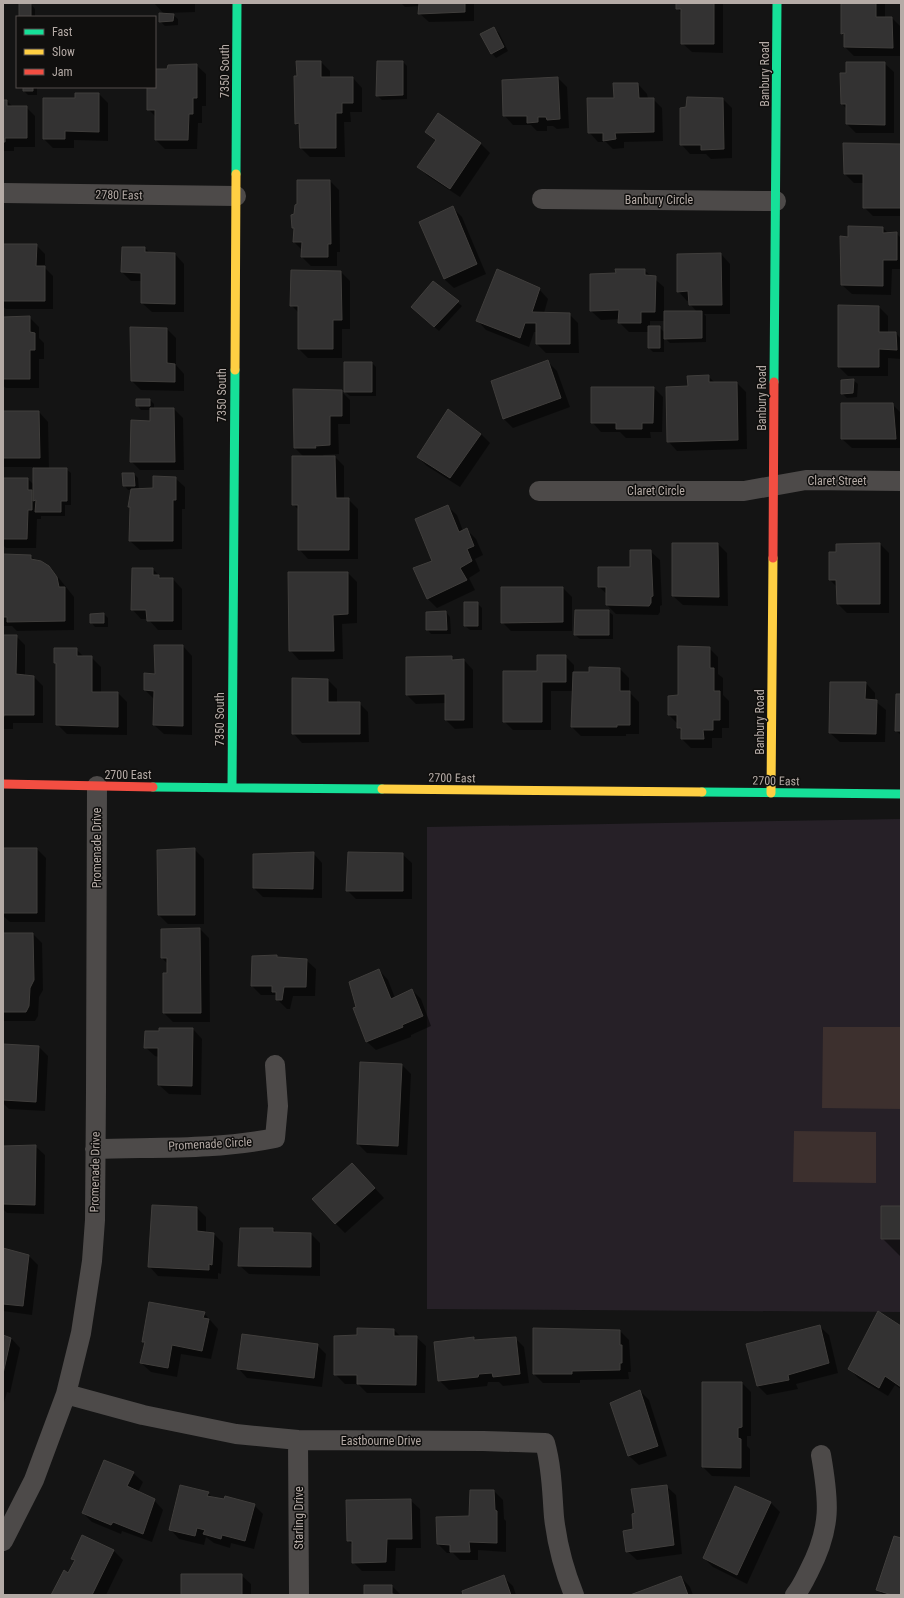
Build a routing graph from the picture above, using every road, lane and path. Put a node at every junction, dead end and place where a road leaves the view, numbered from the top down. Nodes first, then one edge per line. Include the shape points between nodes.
1 (237, 3) edge
2 (777, 3) edge
3 (3, 193) edge
4 (236, 196) junction
5 (542, 199) dead end
6 (776, 201) junction
7 (901, 481) edge
8 (773, 486) junction
9 (539, 491) dead end
10 (3, 784) edge
11 (97, 786) junction
12 (232, 787) junction
13 (771, 793) junction
14 (901, 794) edge
15 (275, 1065) dead end
16 (96, 1148) junction
17 (66, 1394) junction
18 (298, 1440) junction
19 (821, 1455) dead end
20 (3, 1541) edge
21 (299, 1595) edge
22 (574, 1595) edge
23 (795, 1595) edge

1 - 4 street, 7350 South
2 - 6 street, Banbury Road
3 - 4 street, 2780 East
4 - 12 street, 7350 South
5 - 6 street, Banbury Circle
6 - 8 street, Banbury Road
7 - 8 street, Claret Street via 806,480
8 - 9 street, Claret Circle via 744,490
8 - 13 street, Banbury Road
10 - 11 street, 2700 East
11 - 12 street, 2700 East
11 - 16 street, Promenade Drive
12 - 13 street, 2700 East
13 - 14 street, 2700 East
15 - 16 street, Promenade Circle via 278,1106 275,1138 217,1146
16 - 17 street, Promenade Drive via 92,1261 81,1333
17 - 18 street, Eastbourne Drive via 209,1429
17 - 20 street, Promenade Drive via 34,1480
18 - 21 street, Starling Drive
18 - 22 street, Eastbourne Drive via 545,1443 550,1464 554,1518 560,1552
19 - 23 street via 828,1495 825,1530 814,1560

